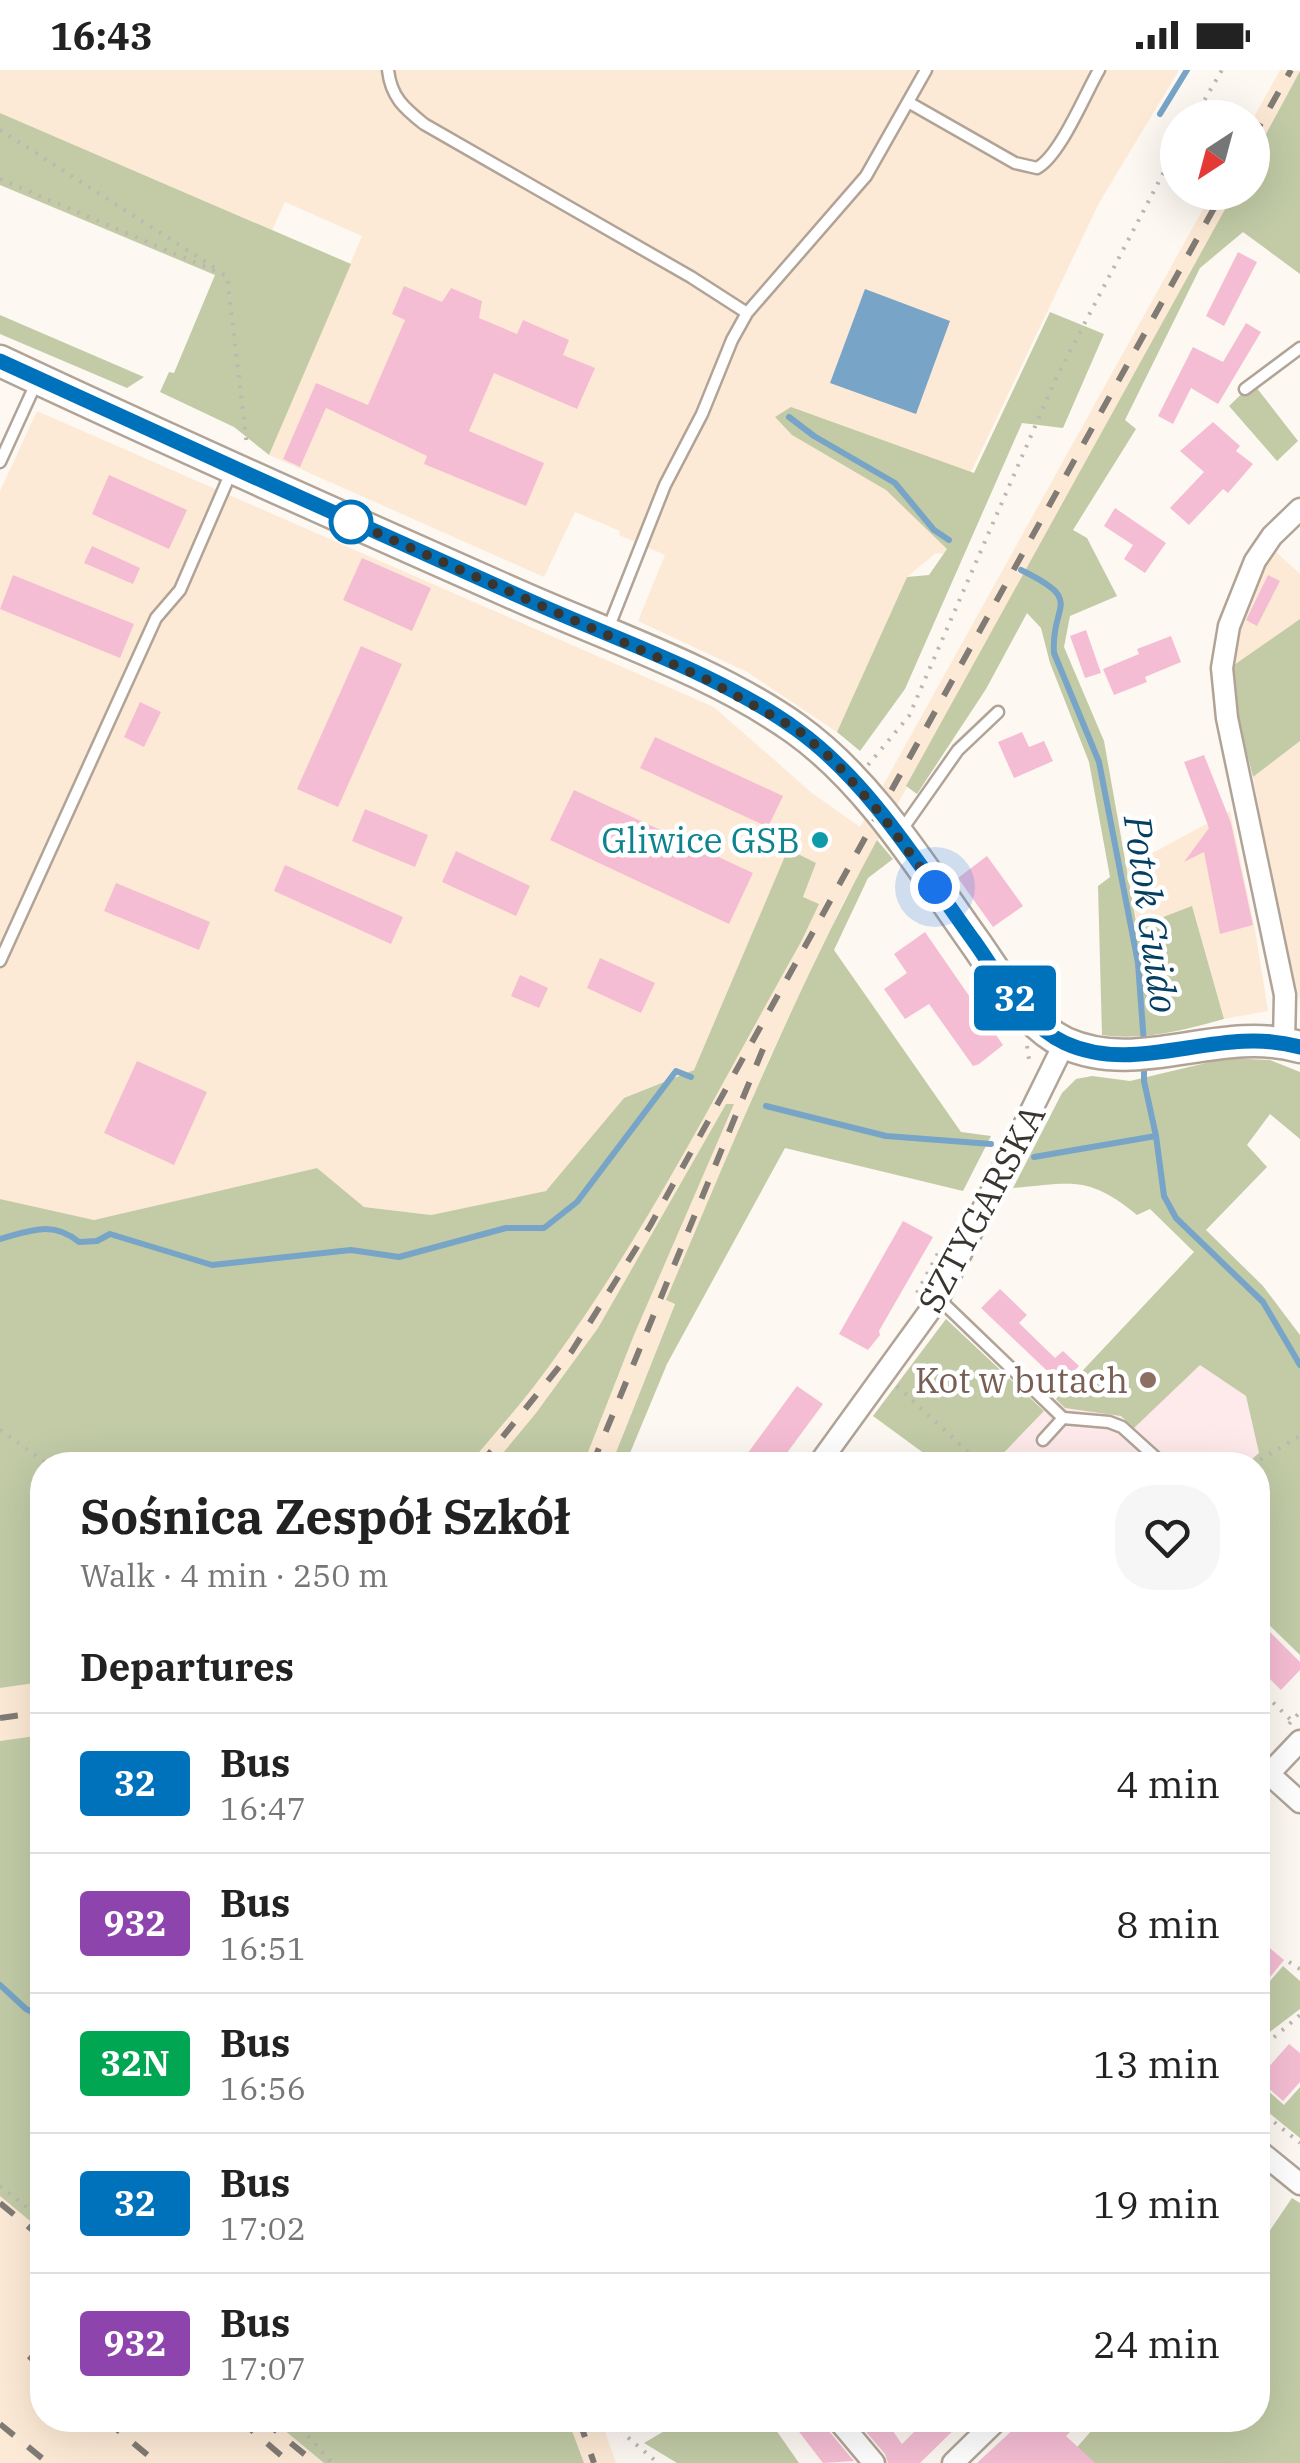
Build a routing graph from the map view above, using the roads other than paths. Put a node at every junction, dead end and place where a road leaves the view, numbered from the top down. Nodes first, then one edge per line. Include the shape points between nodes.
1 (388, 70) edge
2 (926, 70) edge
3 (1099, 70) edge
4 (908, 102) junction
5 (747, 313) junction
6 (1300, 348) edge
7 (0, 361) edge
8 (38, 378) junction
9 (1245, 389) dead end
10 (240, 460) junction
11 (0, 462) edge
12 (1300, 510) edge
13 (606, 634) junction
14 (998, 712) dead end
15 (897, 836) junction
16 (0, 961) edge
17 (1065, 1042) junction
18 (1292, 1045) edge
19 (938, 1298) junction
20 (1064, 1418) junction
21 (1043, 1440) dead end
22 (827, 1452) edge
23 (1150, 1452) edge
24 (1296, 1731) edge
25 (1270, 1770) edge
26 (1270, 1784) edge
27 (1300, 1802) edge
28 (1270, 2160) edge
29 (1300, 2184) edge
30 (848, 2432) edge
31 (984, 2432) edge
32 (874, 2463) edge
33 (953, 2463) edge

1 - 5 lane via 400,105 424,124
2 - 4 lane
3 - 4 lane via 1046,164 1037,168 1016,163
4 - 5 lane via 866,176
5 - 13 lane via 665,485
6 - 9 lane
7 - 8 street
8 - 10 street
8 - 11 lane
10 - 13 street
10 - 16 lane via 180,590 156,618
12 - 18 street via 1255,561 1229,626 1222,668
13 - 15 street via 798,730 835,762
14 - 15 lane via 958,750
15 - 17 street via 1038,1026
17 - 18 street via 1125,1056 1231,1040
17 - 19 street, SZTYGARSKA
19 - 20 lane
19 - 22 street, SZTYGARSKA
20 - 21 lane
20 - 23 lane via 1122,1426
24 - 25 street
26 - 27 street
28 - 29 street
30 - 32 street
31 - 33 street

